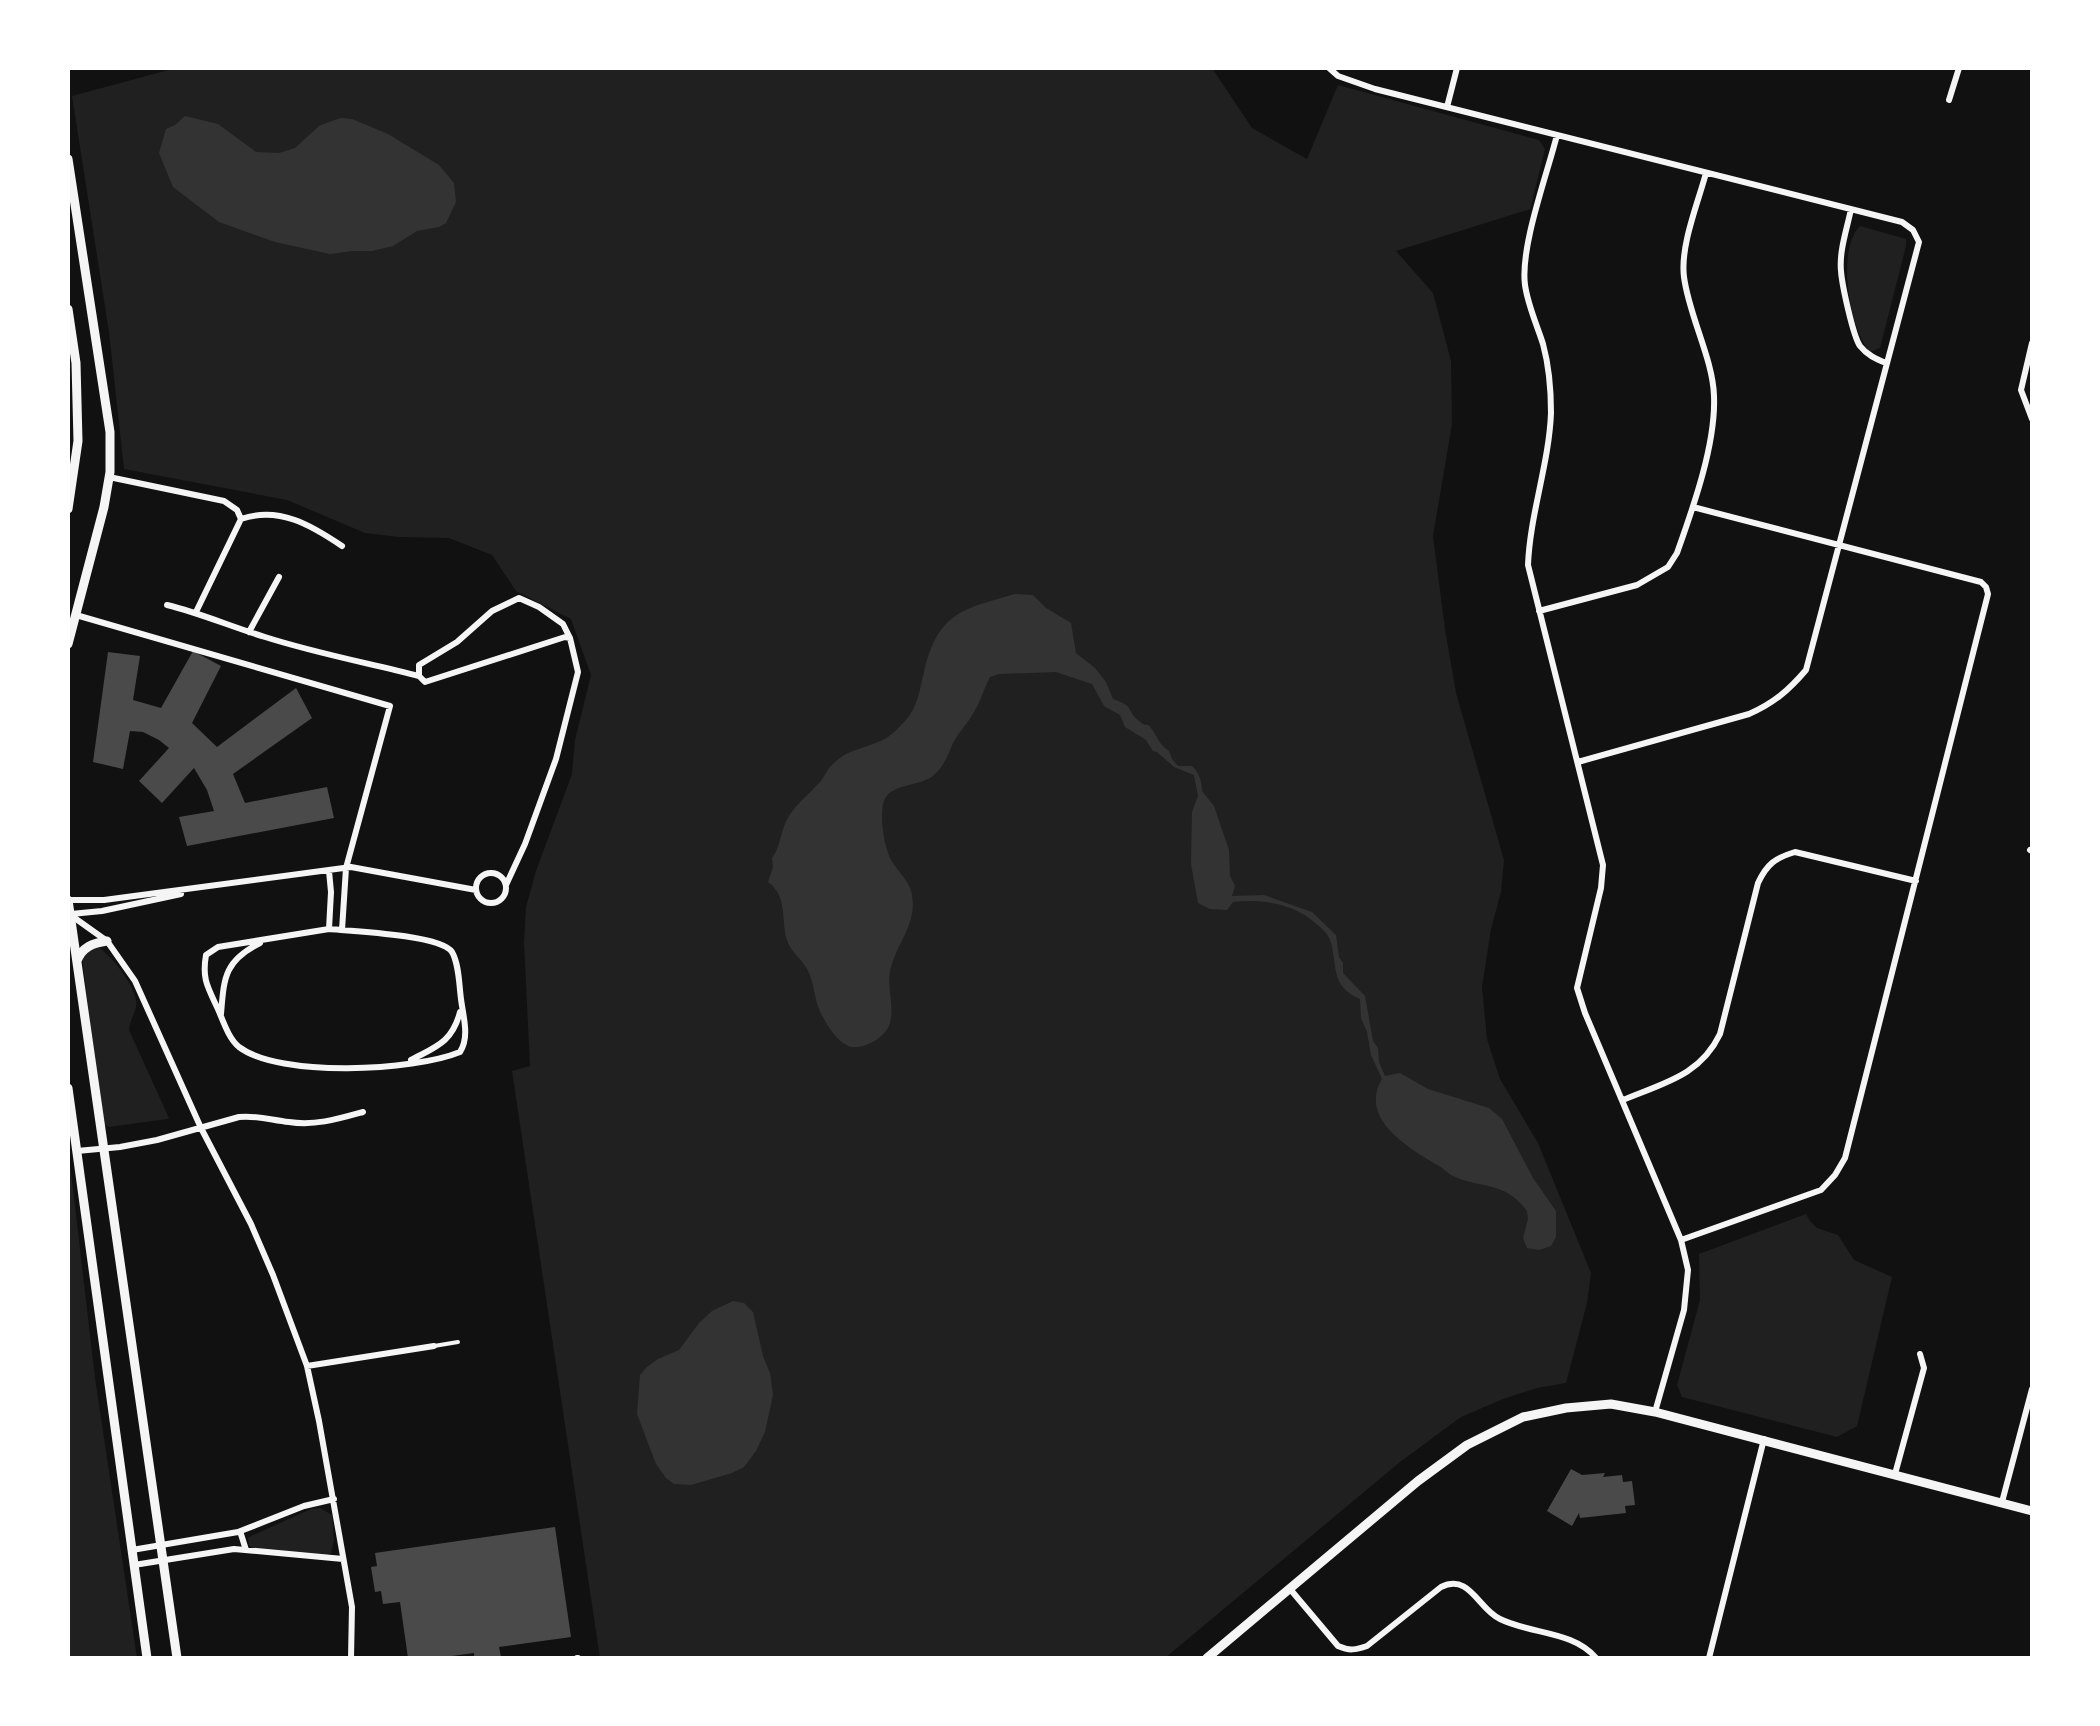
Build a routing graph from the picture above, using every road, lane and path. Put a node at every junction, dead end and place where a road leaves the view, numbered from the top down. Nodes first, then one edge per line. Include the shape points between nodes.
1 (1329, 68) edge
2 (1457, 68) edge
3 (1959, 68) edge
4 (1950, 100) dead end
5 (1447, 107) junction
6 (1557, 135) junction
7 (68, 159) edge
8 (1706, 173) junction
9 (1852, 209) junction
10 (68, 309) edge
11 (2032, 343) edge
12 (1886, 364) junction
13 (2032, 419) edge
14 (109, 478) junction
15 (1692, 506) junction
16 (68, 509) edge
17 (241, 519) junction
18 (1840, 545) junction
19 (342, 546) dead end
20 (279, 577) dead end
21 (167, 605) dead end
22 (196, 612) junction
23 (1539, 612) junction
24 (76, 615) junction
25 (249, 632) junction
26 (570, 638) junction
27 (68, 644) edge
28 (419, 676) junction
29 (1578, 762) junction
30 (346, 868) junction
31 (329, 870) junction
32 (1916, 881) junction
33 (506, 885) junction
34 (209, 888) junction
35 (476, 890) junction
36 (68, 900) edge
37 (68, 914) edge
38 (329, 930) junction
39 (342, 930) junction
40 (265, 940) junction
41 (107, 941) junction
42 (76, 964) junction
43 (462, 1005) junction
44 (221, 1016) junction
45 (405, 1063) junction
46 (68, 1088) edge
47 (1623, 1100) junction
48 (363, 1112) dead end
49 (201, 1128) junction
50 (102, 1149) junction
51 (76, 1151) junction
52 (1682, 1240) junction
53 (458, 1342) dead end
54 (434, 1346) joint
55 (1920, 1354) dead end
56 (307, 1366) junction
57 (2032, 1389) edge
58 (1655, 1412) junction
59 (1764, 1439) junction
60 (1895, 1474) junction
61 (334, 1500) junction
62 (2002, 1502) junction
63 (2032, 1510) edge
64 (240, 1531) junction
65 (161, 1545) junction
66 (130, 1550) junction
67 (246, 1550) junction
68 (343, 1559) junction
69 (163, 1560) junction
70 (133, 1565) junction
71 (1290, 1588) junction
72 (147, 1658) edge
73 (177, 1658) edge
74 (351, 1658) edge
75 (1206, 1658) edge
76 (1596, 1658) edge
77 (1709, 1658) edge

1 - 5 street via 1375,89
2 - 5 street
3 - 4 street
5 - 6 street
6 - 8 street
6 - 23 street via 1525,263 1550,383 1546,457 1529,549
7 - 14 main road via 110,432
8 - 9 street
8 - 15 street via 1683,274 1714,391 1709,445
9 - 12 street via 1840,269 1856,340
9 - 12 street via 1902,222 1919,242
10 - 16 main road via 78,441
11 - 13 street via 2021,390
12 - 18 street
14 - 17 street via 224,501
14 - 24 main road
15 - 18 street
15 - 23 street via 1668,567 1638,586
17 - 19 street via 260,513 310,524
17 - 22 street
18 - 29 street via 1806,670 1789,690 1749,714
18 - 32 street via 1986,587
20 - 25 street
21 - 22 street
22 - 25 street
23 - 29 street
24 - 27 main road
24 - 30 street via 390,706
25 - 28 street
26 - 28 street via 425,682
26 - 28 street via 563,624 518,598 419,666
26 - 33 street via 578,672 556,759
29 - 47 street via 1603,866 1577,988
30 - 31 street
30 - 35 street
30 - 39 street
31 - 34 street
31 - 38 street
32 - 47 street via 1795,852 1777,857 1758,883 1712,1050 1682,1075
32 - 52 street via 1835,1175 1821,1190
33 - 35 street via 491,872
33 - 35 street via 494,903 484,902
34 - 36 street
34 - 37 street
36 - 37 main road
37 - 41 street
37 - 42 main road
38 - 39 street
38 - 40 street
39 - 43 street via 444,944 454,954
40 - 44 street via 231,964
40 - 44 street via 206,955 203,972
41 - 42 main road via 88,946
41 - 49 street via 135,981
42 - 50 main road
43 - 45 street via 444,1042
43 - 45 street via 460,1052
44 - 45 street via 236,1044 280,1063 326,1069
46 - 51 main road
47 - 52 street
48 - 49 street via 310,1124 239,1117
49 - 50 street
49 - 56 street via 251,1224
50 - 51 street
50 - 65 main road
51 - 66 main road
52 - 58 street via 1688,1270 1684,1310
53 - 54 lane
54 - 56 street
55 - 60 street via 1924,1368
56 - 61 street
57 - 62 street
58 - 59 main road
58 - 71 main road via 1611,1404 1523,1417 1467,1445
59 - 60 main road
59 - 77 street
60 - 62 main road
61 - 64 street
61 - 68 street
62 - 63 main road
64 - 65 street
64 - 67 street
65 - 66 street
65 - 69 main road
66 - 70 main road
67 - 68 street
67 - 69 street
68 - 74 street via 352,1606
69 - 70 street
69 - 73 main road
70 - 72 main road
71 - 75 main road
71 - 76 street via 1348,1650 1367,1646 1449,1584 1471,1590 1503,1620 1581,1644

